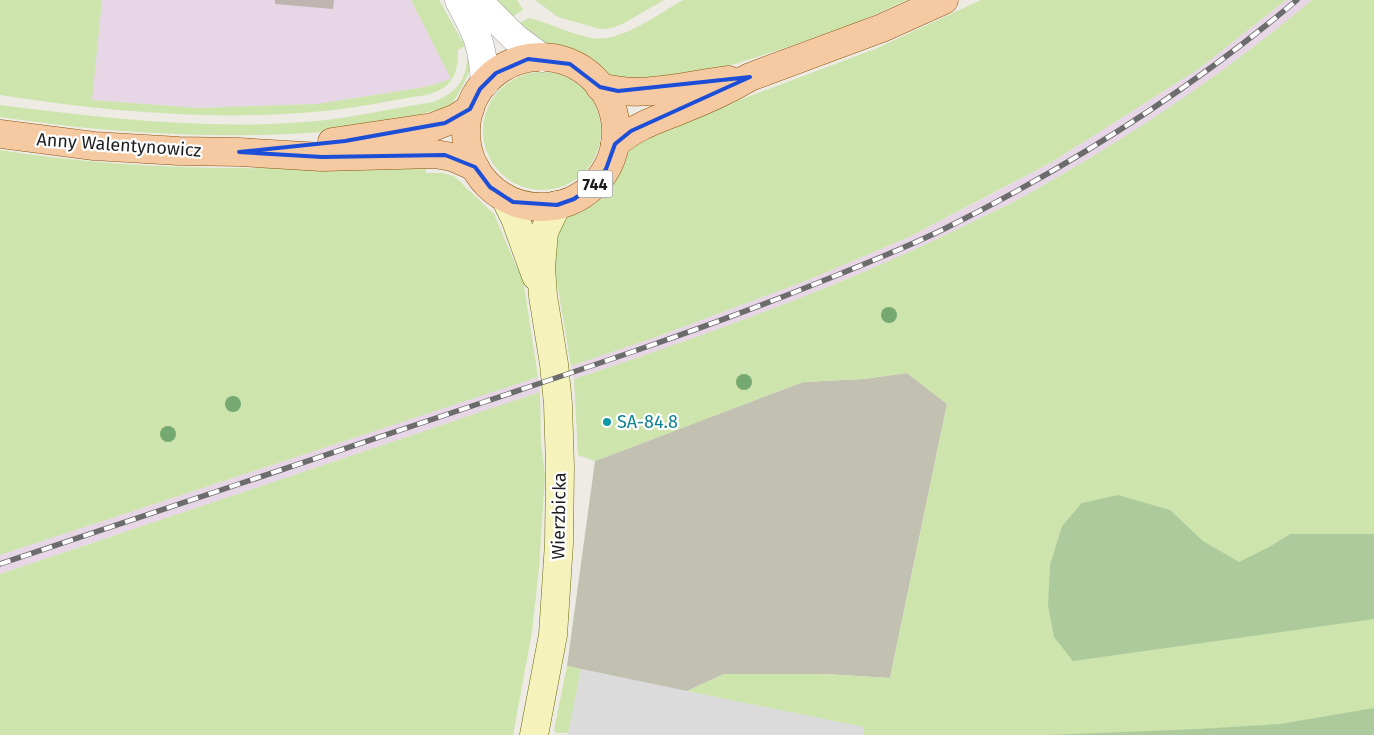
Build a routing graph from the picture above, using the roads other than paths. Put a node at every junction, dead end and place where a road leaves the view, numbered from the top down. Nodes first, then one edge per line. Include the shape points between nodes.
1 (460, 0) edge
2 (477, 0) edge
3 (944, 0) edge
4 (542, 58) junction
5 (750, 77) junction
6 (485, 82) junction
7 (600, 87) junction
8 (470, 109) junction
9 (0, 134) edge
10 (615, 144) junction
11 (239, 152) junction
12 (475, 167) junction
13 (505, 198) junction
14 (557, 205) junction
15 (543, 296) junction
16 (534, 735) edge

1 - 6 street via 480,40
2 - 4 street, 744 via 515,38
3 - 5 main road via 882,28
4 - 6 main road, 744 via 514,63
4 - 7 main road, 744 via 570,64 586,73
5 - 7 main road via 644,92 618,92
5 - 10 main road via 708,99 641,126
6 - 8 main road, 744
7 - 10 main road, 744 via 608,98 614,117
8 - 11 main road, Anny Walentynowicz via 433,127 345,141
8 - 12 main road, 744 via 466,134
9 - 11 main road, Anny Walentynowicz via 94,146
10 - 14 main road, 744 via 606,169 595,184 582,195
11 - 12 main road, Anny Walentynowicz via 322,157 436,154
12 - 13 main road, 744 via 485,182
13 - 14 main road, 744 via 530,206
13 - 15 main road, Wierzbicka / 744
14 - 15 main road, Wierzbicka / 744 via 544,232
15 - 16 main road, Wierzbicka / 744 via 558,404 560,518 553,635

